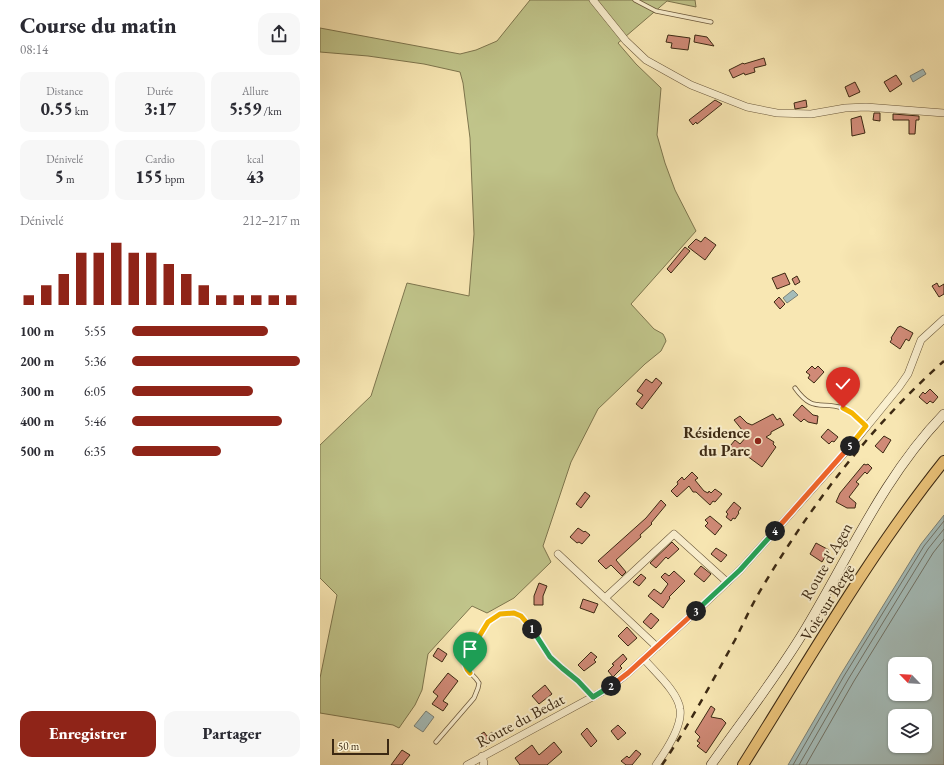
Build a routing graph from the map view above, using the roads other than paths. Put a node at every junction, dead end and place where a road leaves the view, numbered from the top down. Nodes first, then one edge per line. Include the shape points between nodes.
1 (593, 0) edge
2 (636, 0) edge
3 (711, 22) dead end
4 (944, 113) edge
5 (944, 319) edge
6 (796, 388) dead end
7 (944, 414) edge
8 (866, 426) junction
9 (944, 461) edge
10 (558, 554) dead end
11 (728, 582) junction
12 (605, 598) junction
13 (657, 647) junction
14 (644, 659) junction
15 (593, 697) junction
16 (436, 742) dead end
17 (482, 756) junction
18 (467, 765) edge
19 (483, 765) edge
20 (656, 765) edge
21 (711, 765) edge
22 (743, 765) edge

1 - 4 street via 626,41 646,60 691,85 747,107 777,113 811,114 866,107
2 - 3 lane via 656,11
5 - 8 street, Route du Bedat via 921,340 908,374
6 - 8 lane via 807,402 843,408
7 - 21 main road, Route d'Agen via 880,497 803,632
8 - 11 street, Route du Bedat via 784,522
9 - 22 main road, Voie sur Berge via 915,497 866,568
10 - 12 street
11 - 12 street via 674,534
11 - 13 street, Route du Bedat
12 - 13 street
13 - 14 street, Route du Bedat
14 - 15 street, Route du Bedat via 609,688
14 - 20 street via 673,693 680,709 677,728
15 - 16 lane via 550,657 527,621 514,613 500,614 488,622 466,658 466,668 478,684 474,698
15 - 17 street, Route du Bedat
17 - 18 street, Route du Bedat
17 - 19 street

